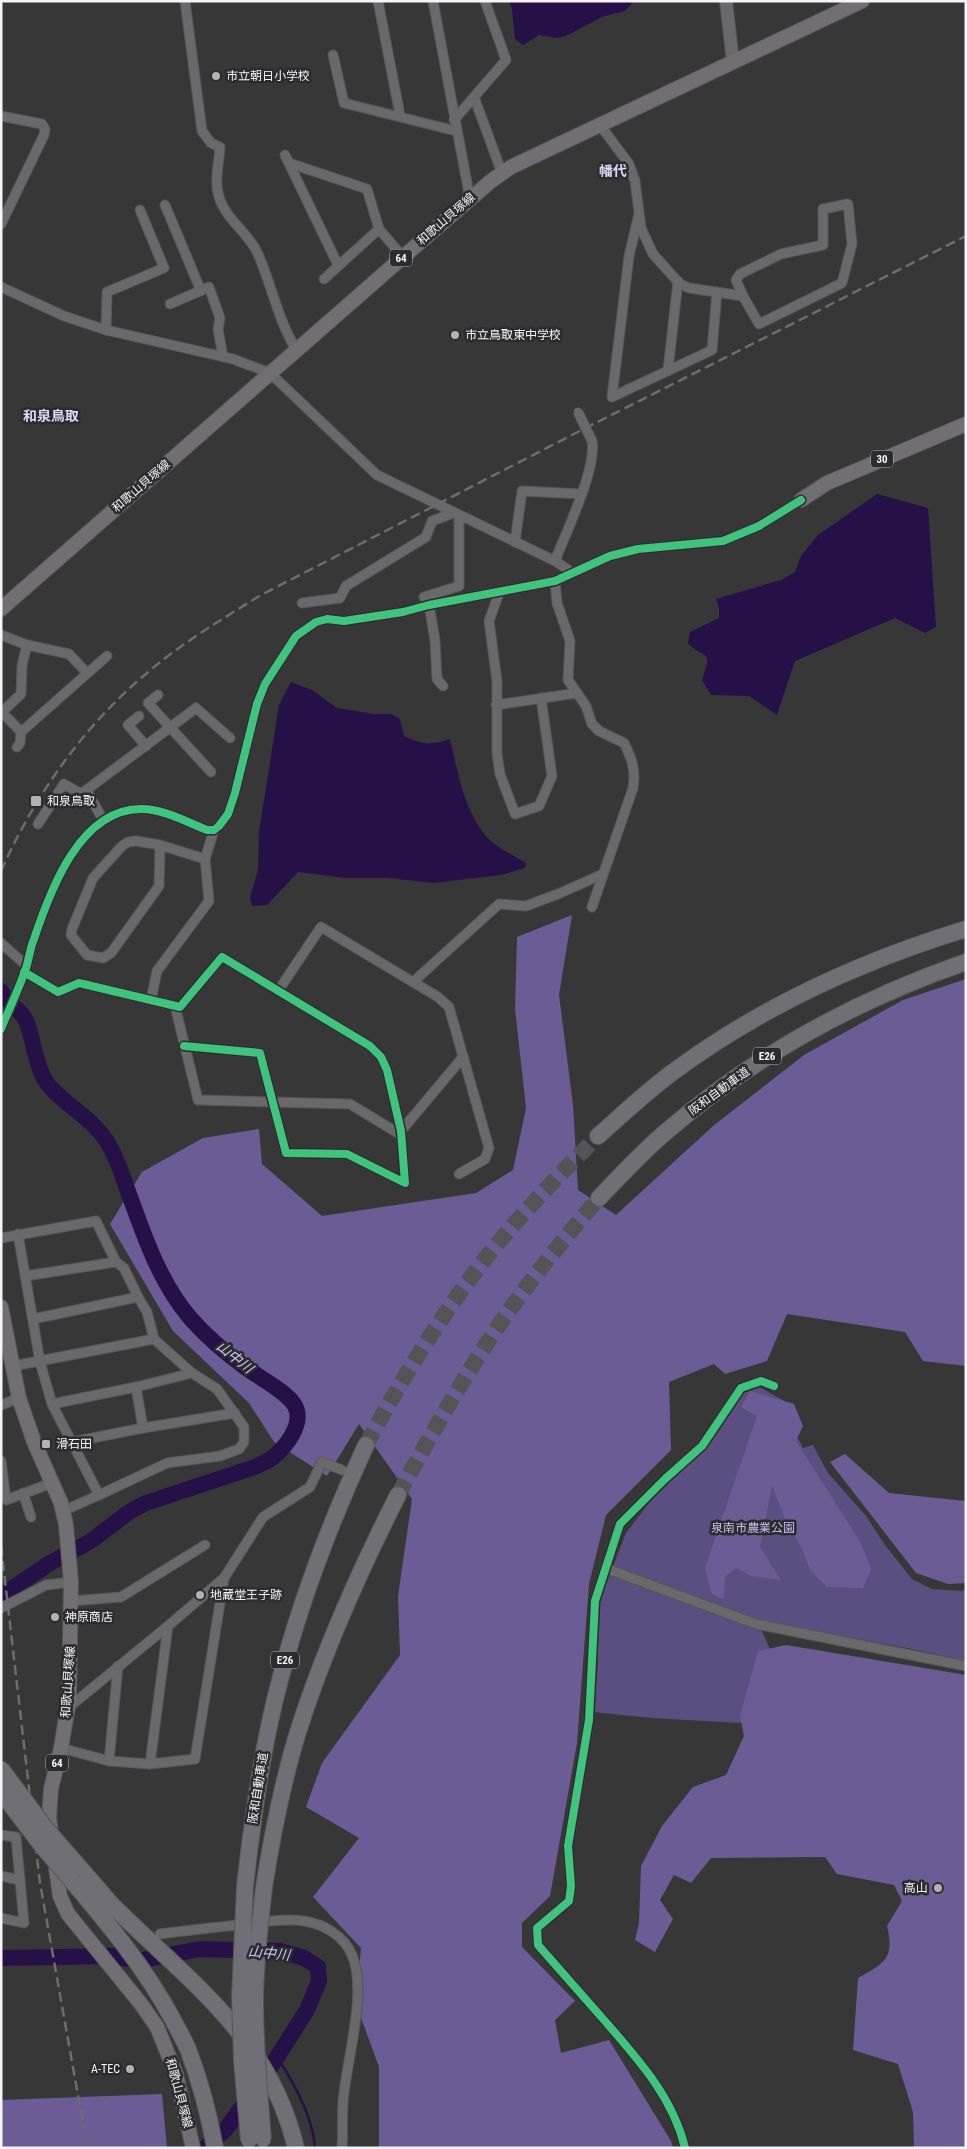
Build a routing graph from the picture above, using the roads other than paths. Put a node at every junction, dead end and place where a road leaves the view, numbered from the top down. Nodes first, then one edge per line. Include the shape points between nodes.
1 (185, 1) edge
2 (378, 1) edge
3 (433, 1) edge
4 (485, 1) edge
5 (726, 1) edge
6 (862, 1) edge
7 (334, 55) dead end
8 (733, 62) junction
9 (474, 97) junction
10 (400, 115) junction
11 (1, 116) edge
12 (454, 120) junction
13 (600, 124) junction
14 (456, 131) junction
15 (502, 173) junction
16 (470, 199) junction
17 (165, 205) dead end
18 (140, 210) dead end
19 (639, 214) junction
20 (1, 224) edge
21 (379, 229) junction
22 (403, 257) junction
23 (338, 266) junction
24 (324, 279) dead end
25 (678, 282) junction
26 (1, 288) edge
27 (201, 291) junction
28 (717, 292) junction
29 (742, 296) junction
30 (170, 304) dead end
31 (106, 330) junction
32 (297, 351) junction
33 (223, 357) junction
34 (668, 370) junction
35 (270, 373) junction
36 (578, 412) dead end
37 (966, 424) edge
38 (581, 494) junction
39 (801, 500) joint
40 (456, 514) junction
41 (515, 542) junction
42 (555, 561) junction
43 (573, 573) junction
44 (555, 581) junction
45 (499, 593) junction
46 (426, 601) junction
47 (302, 603) dead end
48 (1, 609) edge
49 (1, 635) edge
50 (27, 645) junction
51 (106, 656) dead end
52 (86, 673) junction
53 (443, 686) dead end
54 (577, 693) junction
55 (158, 695) dead end
56 (542, 698) junction
57 (496, 705) junction
58 (139, 716) dead end
59 (170, 728) junction
60 (21, 732) junction
61 (230, 738) dead end
62 (146, 746) junction
63 (17, 747) dead end
64 (211, 772) dead end
65 (87, 791) junction
66 (103, 820) junction
67 (38, 824) dead end
68 (214, 830) junction
69 (160, 845) junction
70 (205, 859) junction
71 (603, 874) junction
72 (592, 907) dead end
73 (966, 929) edge
74 (1, 943) edge
75 (966, 962) edge
76 (26, 969) junction
77 (413, 982) junction
78 (278, 991) junction
79 (151, 1000) junction
80 (175, 1006) junction
81 (1, 1029) edge
82 (184, 1046) junction
83 (463, 1057) junction
84 (273, 1103) junction
85 (401, 1133) junction
86 (598, 1136) tunnel mouth
87 (460, 1174) dead end
88 (600, 1198) tunnel mouth
89 (18, 1234) junction
90 (1, 1238) edge
91 (116, 1262) junction
92 (25, 1276) junction
93 (138, 1297) junction
94 (2, 1305) edge
95 (33, 1319) junction
96 (154, 1339) junction
97 (40, 1362) junction
98 (13, 1366) junction
99 (192, 1373) junction
100 (774, 1386) dead end
101 (136, 1387) junction
102 (19, 1398) junction
103 (52, 1404) junction
104 (1, 1405) edge
105 (236, 1413) junction
106 (143, 1428) junction
107 (72, 1442) junction
108 (366, 1445) tunnel mouth
109 (1, 1461) edge
110 (342, 1470) dead end
111 (52, 1483) junction
112 (23, 1493) junction
113 (99, 1494) junction
114 (398, 1495) tunnel mouth
115 (63, 1511) junction
116 (31, 1518) dead end
117 (205, 1545) dead end
118 (605, 1568) junction
119 (224, 1578) junction
120 (71, 1579) junction
121 (71, 1600) junction
122 (1, 1608) edge
123 (168, 1626) junction
124 (118, 1666) junction
125 (966, 1666) edge
126 (68, 1708) junction
127 (61, 1748) junction
128 (108, 1761) junction
129 (150, 1764) junction
130 (1, 1769) edge
131 (1, 1792) edge
132 (1, 1834) edge
133 (76, 1875) junction
134 (1, 1876) edge
135 (20, 1880) junction
136 (1, 1918) edge
137 (160, 1934) dead end
138 (192, 2143) edge
139 (257, 2144) edge
140 (215, 2148) edge
141 (296, 2148) edge
142 (342, 2148) edge
143 (685, 2148) edge

1 - 32 street via 202,131 211,143 220,147 219,196 226,212 258,252 286,335
2 - 10 street
3 - 12 street
4 - 9 street via 506,60
5 - 8 street
6 - 8 main road, 和歌山貝塚線 / 64
7 - 10 street via 344,103
8 - 13 main road, 和歌山貝塚線 / 64
9 - 12 street
9 - 15 street
10 - 14 street
11 - 20 street via 42,124 45,129
12 - 14 street
13 - 15 main road, 和歌山貝塚線 / 64
13 - 19 street via 629,164 635,181
14 - 16 street
15 - 16 main road, 和歌山貝塚線 / 64
16 - 22 main road, 和歌山貝塚線 / 64
17 - 27 street
18 - 31 street via 164,268 107,292
19 - 25 street via 641,228 653,254
19 - 34 street via 629,256 612,397
21 - 22 street
21 - 23 street
21 - 23 street via 366,189 287,159
22 - 32 main road, 和歌山貝塚線 / 64
23 - 24 street
25 - 28 street via 689,288
25 - 34 street
26 - 31 street via 64,316
27 - 30 street
27 - 33 street via 209,287 220,318 218,329
28 - 29 street
28 - 34 street via 712,350
29 - 29 street via 736,280 740,274 781,254 823,245 822,209 848,204 852,244 842,283 759,324
31 - 33 street
32 - 35 main road, 和歌山貝塚線 / 64
33 - 35 street
35 - 40 street via 377,475
35 - 48 main road, 和歌山貝塚線 / 64
36 - 38 street, bridge via 594,450
37 - 39 main road, 30 via 827,483
38 - 41 street via 522,491
38 - 42 street
39 - 43 street via 758,526 723,541 626,551
40 - 41 street
40 - 46 street via 459,586
40 - 47 street via 432,521 426,537 346,586 340,598
41 - 42 street
42 - 43 street
43 - 44 street
44 - 45 street
44 - 54 street via 557,603 570,642 568,680
45 - 46 street
45 - 57 street via 489,621 497,681
46 - 53 street via 435,640 437,679
46 - 68 street via 393,614 344,621 321,620 296,636 262,690 228,814
49 - 50 street
50 - 52 street via 58,648 70,654
50 - 60 street via 22,665 21,694 2,712
51 - 52 street
52 - 60 street
54 - 56 street
54 - 71 street via 592,724 599,731 624,742 636,774
55 - 59 street via 148,703
56 - 57 street
56 - 57 street via 552,776 540,806 515,814 496,754
58 - 62 street via 128,725
59 - 61 street via 196,708
59 - 62 street
59 - 64 street
60 - 63 street
62 - 65 street
65 - 66 street
65 - 67 street via 81,794 64,784
66 - 68 street via 141,809
66 - 76 street via 61,871 33,940
68 - 70 street
69 - 69 street via 136,840 128,842 94,878 71,935 87,955 103,958 111,953 159,886
69 - 70 street
70 - 79 street via 208,902 157,971
71 - 72 street
71 - 77 street via 526,906 499,904
73 - 86 highway via 869,962 767,1011 673,1072
74 - 76 street
75 - 88 highway, 阪和自動車道 / E26 via 886,992 787,1043 741,1073 666,1132
76 - 79 street via 58,992 79,983
76 - 81 street
77 - 78 street via 322,927
77 - 83 street via 449,1007
78 - 80 street via 222,958 180,1007
78 - 85 street via 370,1046 381,1057
79 - 80 street
80 - 82 street
82 - 84 street via 260,1053
82 - 84 street via 198,1100
83 - 85 street
83 - 87 street via 489,1148 485,1159
84 - 85 street via 350,1104
84 - 85 street via 286,1153 347,1154 405,1183
89 - 90 street
89 - 91 street via 96,1221
89 - 92 street
91 - 92 street
91 - 93 street via 124,1268
92 - 95 street
93 - 95 street
93 - 96 street via 147,1312
94 - 98 main road, 和歌山貝塚線 / 64
95 - 97 street
96 - 97 street
96 - 99 street
97 - 98 street
97 - 103 street
98 - 102 main road, 和歌山貝塚線 / 64
99 - 101 street
99 - 105 street via 217,1389
100 - 118 street via 761,1381 740,1388 702,1446 620,1524
101 - 103 street
101 - 106 street
102 - 104 street
102 - 111 main road, 和歌山貝塚線 / 64
103 - 107 street
105 - 106 street
105 - 113 street via 244,1427 244,1442 239,1450 167,1464
106 - 107 street
107 - 113 street
108 - 139 highway, 阪和自動車道 / E26, bridge via 316,1563 279,1681 253,1817 245,1886 240,1997 242,2061
109 - 112 street via 6,1500
110 - 119 street via 322,1462 310,1487 263,1517
111 - 112 street
111 - 115 main road, 和歌山貝塚線 / 64
112 - 116 street
113 - 115 street
114 - 139 highway, 阪和自動車道 / E26, bridge via 354,1585 314,1684 283,1789 264,1887 258,1943 255,2000
115 - 120 main road, 和歌山貝塚線 / 64
117 - 121 street via 122,1597
118 - 125 street via 756,1624
118 - 143 street via 596,1601 589,1720 568,1846 569,1901 537,1928 538,1945 642,2064 668,2103
119 - 123 street
119 - 129 street via 195,1758
120 - 121 main road, 和歌山貝塚線 / 64
120 - 122 street via 46,1585
121 - 126 main road, 和歌山貝塚線 / 64
123 - 124 street
123 - 129 street
124 - 126 street
124 - 128 street
126 - 127 main road, 和歌山貝塚線 / 64
127 - 128 street
127 - 138 main road, 和歌山貝塚線 / 64 via 51,1789 49,1818 60,1896 68,1914 157,2027 176,2074
128 - 129 street
130 - 133 highway, bridge
131 - 133 highway, bridge via 43,1848
132 - 135 street via 16,1838
133 - 140 highway via 144,1969 187,2047
133 - 141 highway, bridge via 177,1964 227,2016 254,2050 270,2078
134 - 135 street
135 - 136 street via 24,1923
137 - 142 street via 279,1920 303,1921 319,1925 346,1944 353,1956 358,1999 343,2102

